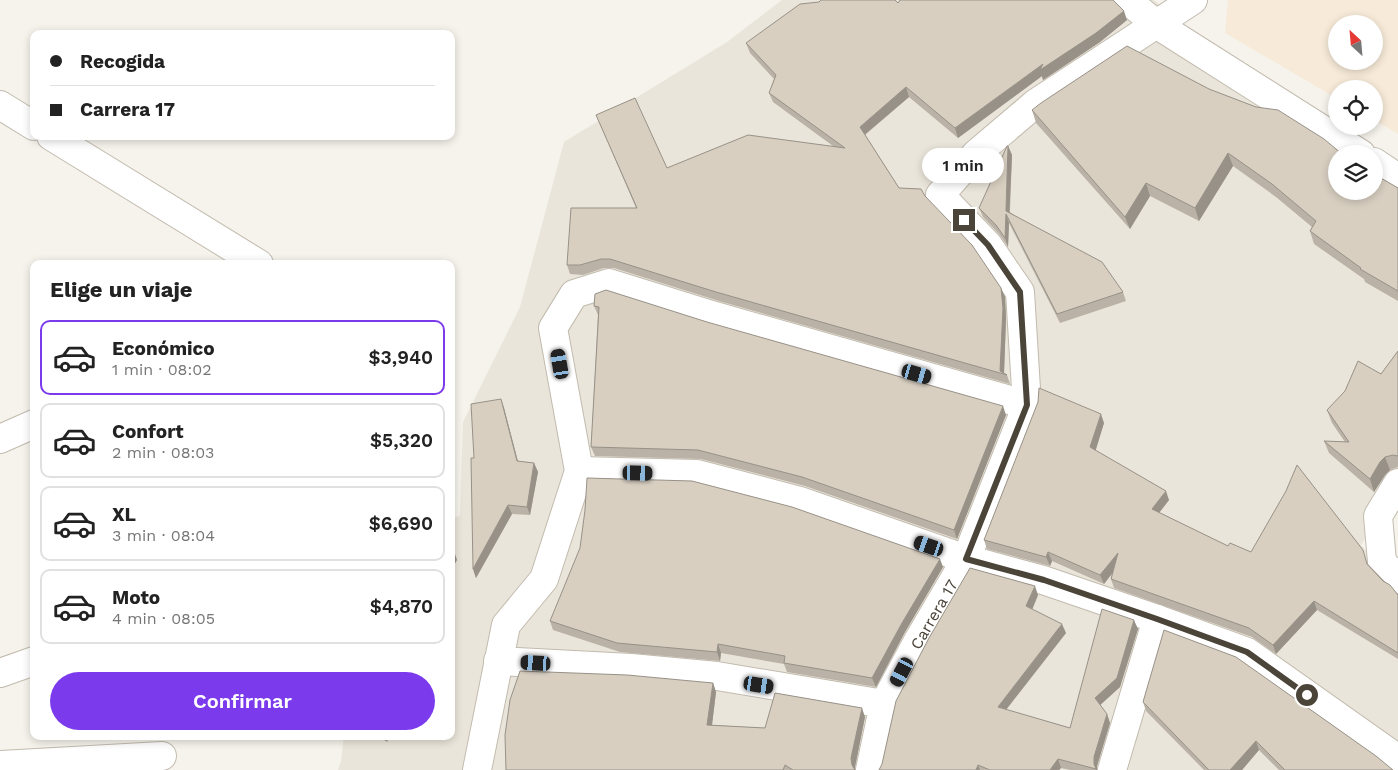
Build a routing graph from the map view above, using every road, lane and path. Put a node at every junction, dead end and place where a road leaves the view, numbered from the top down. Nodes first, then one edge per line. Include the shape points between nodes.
1 (1127, 0) edge
2 (1193, 0) edge
3 (1156, 24) junction
4 (0, 105) edge
5 (30, 124) edge
6 (58, 140) edge
7 (1348, 145) edge
8 (1383, 168) edge
9 (1398, 178) edge
10 (252, 260) edge
11 (1027, 405) junction
12 (30, 426) edge
13 (0, 439) edge
14 (579, 472) junction
15 (1398, 483) edge
16 (966, 559) junction
17 (1398, 579) edge
18 (1157, 619) junction
19 (498, 661) junction
20 (30, 662) edge
21 (0, 673) edge
22 (884, 704) junction
23 (162, 756) dead end
24 (1398, 759) edge
25 (0, 765) edge
26 (476, 770) edge
27 (870, 770) edge
28 (1112, 770) edge

1 - 3 street
2 - 3 street
3 - 7 street
3 - 11 street, Carrera 17 via 1036,102 976,154 940,194 988,245 1020,292
4 - 5 street
6 - 10 street
8 - 9 street
11 - 14 street via 609,283 574,294 553,328
11 - 16 street, Carrera 17
12 - 13 street
14 - 16 street via 696,474 800,501
14 - 19 street via 544,579 506,625
15 - 17 street via 1378,516 1382,562
16 - 18 street via 1044,580
16 - 22 street, Carrera 17
18 - 24 street via 1247,652
18 - 28 street
19 - 22 street via 718,676
19 - 26 street
20 - 21 street
22 - 27 street, Carrera 17
23 - 25 street

